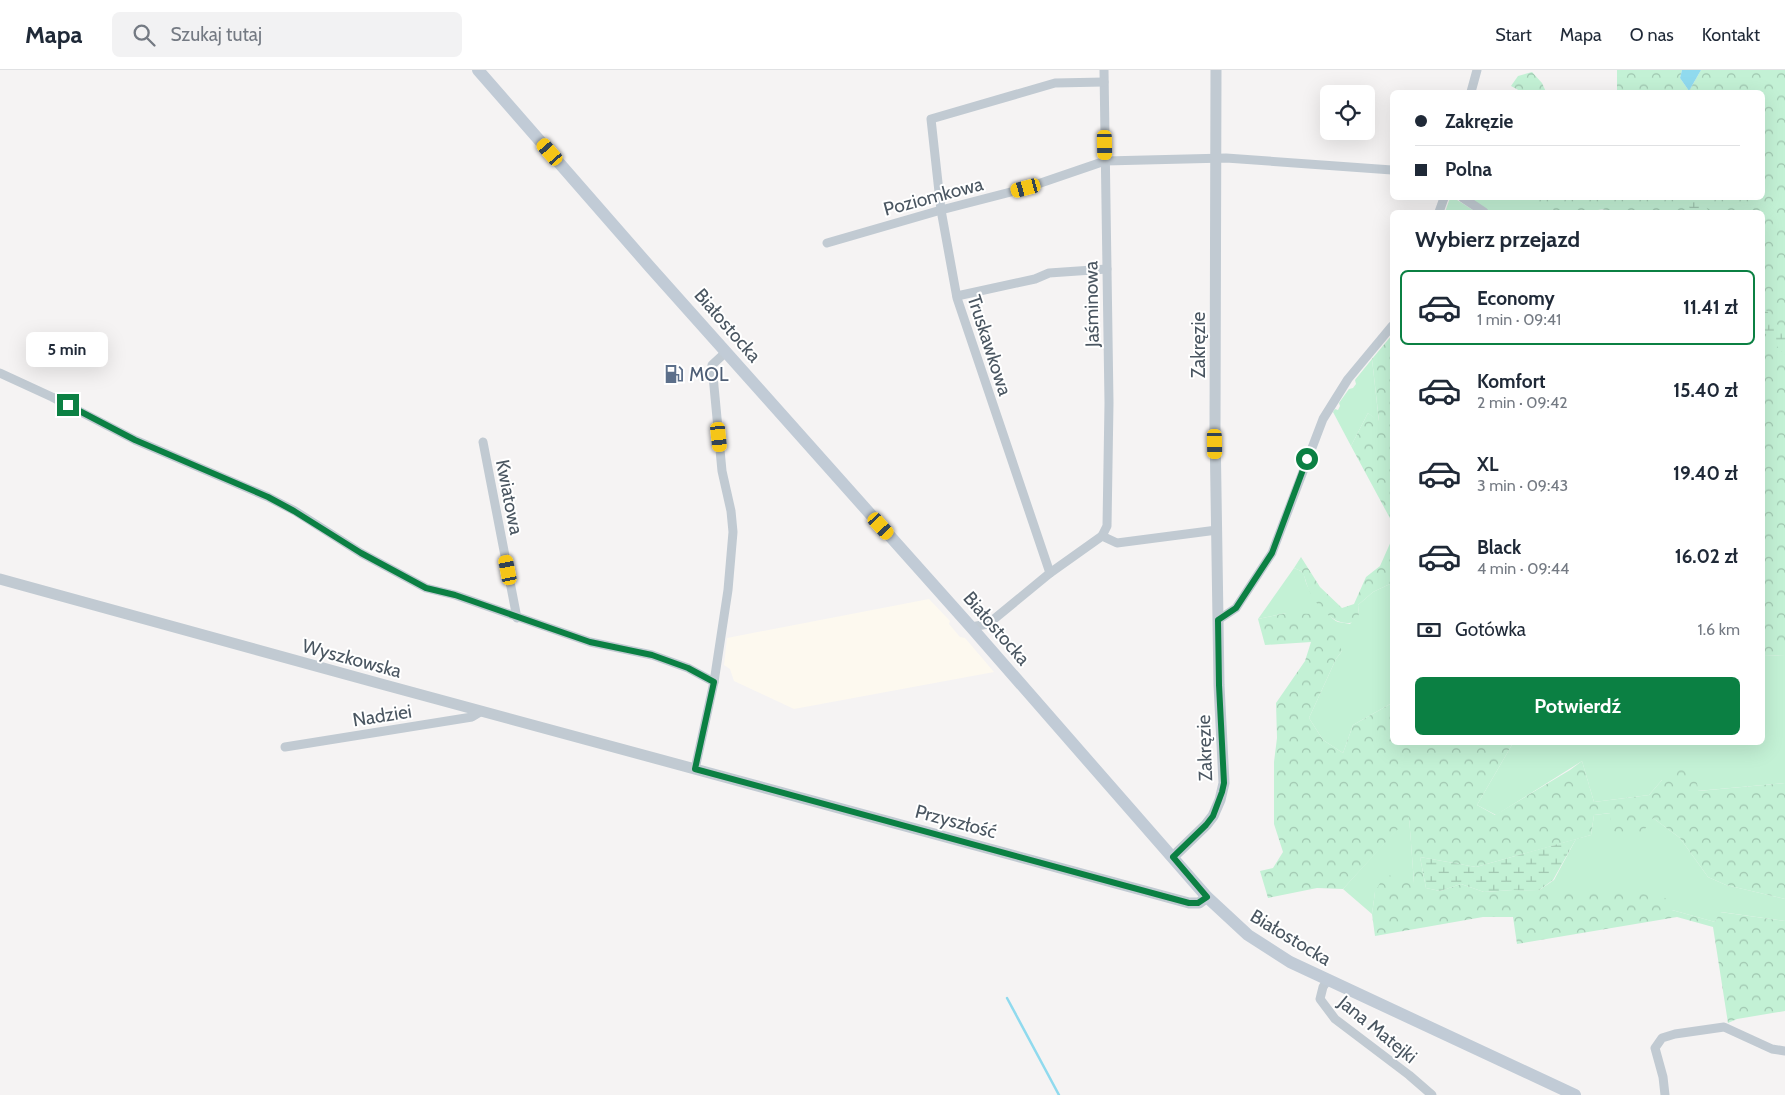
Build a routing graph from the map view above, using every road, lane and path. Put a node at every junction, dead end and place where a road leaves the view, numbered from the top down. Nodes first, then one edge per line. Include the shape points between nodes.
1 (478, 70) edge
2 (1104, 70) edge
3 (1216, 70) edge
4 (1477, 70) edge
5 (1104, 82) junction
6 (1472, 90) edge
7 (1215, 159) junction
8 (1105, 161) junction
9 (1390, 170) edge
10 (1466, 200) edge
11 (941, 210) junction
12 (1481, 210) edge
13 (827, 243) dead end
14 (1107, 269) junction
15 (957, 296) junction
16 (1390, 328) edge
17 (726, 352) junction
18 (0, 373) edge
19 (483, 442) dead end
20 (1217, 530) junction
21 (1102, 536) junction
22 (1050, 573) junction
23 (0, 579) edge
24 (517, 618) junction
25 (1218, 620) junction
26 (971, 628) junction
27 (714, 682) junction
28 (482, 711) junction
29 (285, 747) dead end
30 (695, 769) junction
31 (1173, 857) junction
32 (1207, 897) junction
33 (1327, 980) junction
34 (1785, 1051) edge
35 (1432, 1095) edge
36 (1576, 1095) edge
37 (1665, 1095) edge

1 - 17 main road, Białostocka
2 - 5 street, Jaśminowa
3 - 7 street, Zakręzie
4 - 6 street
5 - 8 street, Jaśminowa
5 - 11 street, Truskawkowa via 1055,83 931,119
7 - 8 street, Poziomkowa
7 - 9 street, Poziomkowa
7 - 20 street, Zakręzie
8 - 11 street, Poziomkowa via 1026,188
8 - 14 street, Jaśminowa
10 - 12 street
11 - 13 street, Poziomkowa
11 - 15 street, Truskawkowa
14 - 15 street via 1049,273
14 - 21 street, Jaśminowa via 1107,526
15 - 22 street, Truskawkowa
16 - 25 street via 1348,379 1323,419 1272,553 1236,608
17 - 26 main road, Białostocka
17 - 27 street via 712,365 722,472 732,532 728,590
18 - 24 street via 135,440 268,497 426,588
19 - 24 street, Kwiatowa
20 - 21 street via 1117,543
20 - 25 street, Zakręzie
21 - 22 street
22 - 26 street via 988,624
23 - 28 street, Wyszkowska
24 - 27 street via 590,642 652,655
25 - 31 street, Zakręzie via 1224,783 1213,816
26 - 31 main road, Białostocka
27 - 30 street
28 - 29 street, Nadziei via 472,717
28 - 30 street, Wyszkowska
30 - 32 street, Przyszłość via 1189,903 1198,903
31 - 32 main road, Białostocka
32 - 33 main road, Białostocka via 1264,946
33 - 35 street, Jana Matejki via 1320,1000 1335,1019
33 - 36 main road, Białostocka
34 - 37 street via 1772,1049 1724,1027 1662,1038 1655,1048

